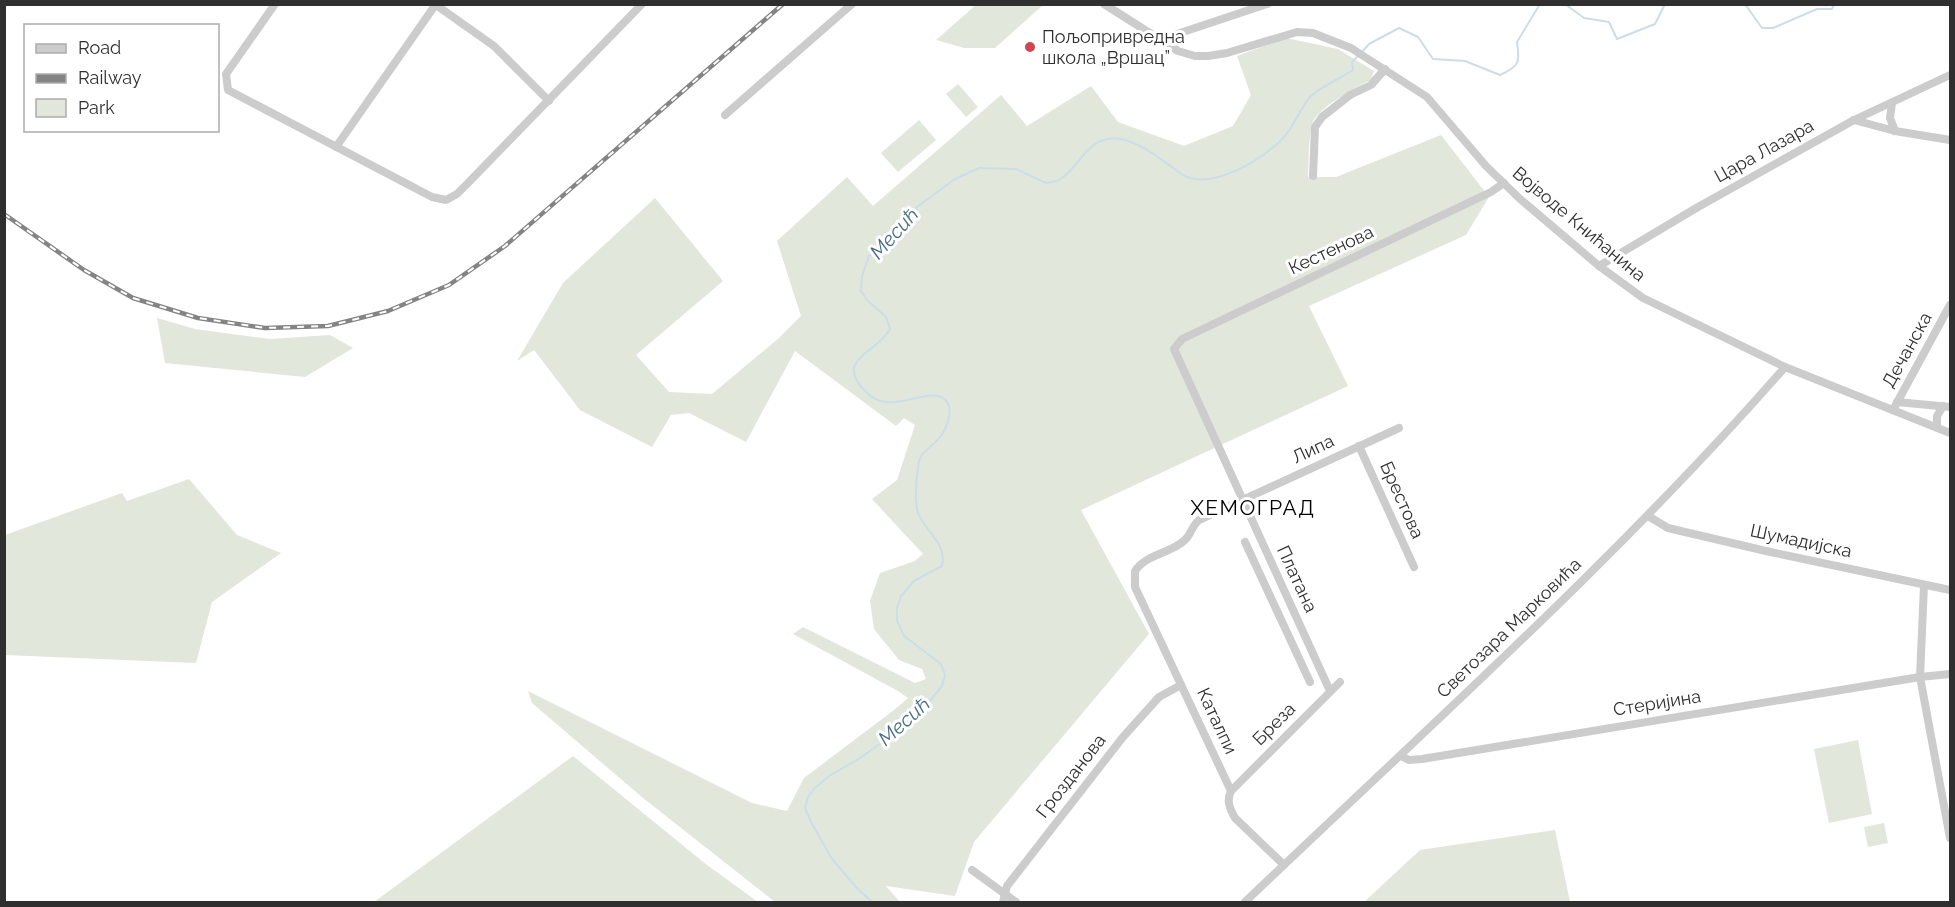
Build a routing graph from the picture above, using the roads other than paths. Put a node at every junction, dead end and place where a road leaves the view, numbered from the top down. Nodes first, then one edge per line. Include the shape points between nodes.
1 (275, 4) edge
2 (642, 4) edge
3 (852, 4) edge
4 (1104, 4) edge
5 (1267, 4) edge
6 (436, 5) edge
7 (1159, 40) junction
8 (1385, 69) junction
9 (1950, 75) edge
10 (549, 100) junction
11 (1892, 103) junction
12 (726, 115) dead end
13 (1854, 120) junction
14 (1895, 131) junction
15 (1950, 141) edge
16 (336, 147) junction
17 (1312, 176) dead end
18 (1504, 183) junction
19 (1599, 266) junction
20 (1950, 306) edge
21 (1174, 349) joint
22 (1785, 367) junction
23 (1895, 406) junction
24 (1947, 407) edge
25 (1937, 427) junction
26 (1399, 428) dead end
27 (1950, 433) edge
28 (1359, 446) junction
29 (1242, 500) junction
30 (1648, 516) junction
31 (1245, 542) dead end
32 (1414, 567) dead end
33 (1134, 576) joint
34 (1924, 585) junction
35 (1950, 590) edge
36 (1302, 630) junction
37 (1289, 636) junction
38 (1950, 674) edge
39 (1920, 677) junction
40 (1340, 681) dead end
41 (1310, 682) dead end
42 (1181, 685) junction
43 (1330, 691) junction
44 (1401, 756) junction
45 (1231, 791) junction
46 (1948, 816) edge
47 (1950, 838) edge
48 (1284, 865) junction
49 (972, 870) dead end
50 (1004, 898) edge
51 (1016, 903) edge
52 (1245, 903) edge

1 - 16 street via 226,74 228,90
2 - 10 street
3 - 12 street
4 - 7 street, Војводе Книћанина
5 - 7 street
6 - 10 street via 494,46
6 - 16 street
7 - 8 street, Војводе Книћанина via 1178,51 1208,56 1297,32 1313,33 1351,48
8 - 17 street via 1371,85 1350,95 1322,117 1316,127
8 - 18 street, Војводе Книћанина via 1427,97
9 - 11 street, Цара Лазара
10 - 16 street via 458,194 446,200 432,197
11 - 13 street, Цара Лазара
11 - 14 street via 1890,118
13 - 14 street
13 - 19 street, Цара Лазара
14 - 15 street
18 - 19 street, Војводе Книћанина
18 - 21 street, Кестенова via 1182,339
19 - 22 street, Војводе Книћанина via 1643,298
20 - 23 street, Дечанска
21 - 29 street, Платана
22 - 23 street, Војводе Книћанина
22 - 30 street, Светозара Марковића
23 - 24 street, Војводе Книћанина
23 - 25 street, Војводе Книћанина
24 - 25 street, Војводе Книћанина via 1937,416
25 - 27 street, Војводе Книћанина
26 - 28 street, Липа
28 - 29 street, Липа
28 - 32 street, Брестова
29 - 33 street, Липа via 1196,522 1185,540 1142,562
29 - 36 street, Платана
30 - 34 street, Шумадијска via 1668,528
30 - 44 street, Светозара Марковића
31 - 37 street
33 - 42 street, Каталпи via 1135,587
34 - 35 street, Шумадијска
34 - 39 street
36 - 37 street
36 - 43 street, Платана
37 - 41 street
38 - 39 street, Стеријина
39 - 44 street, Стеријина via 1422,759
39 - 46 street
40 - 43 street, Бреза
42 - 45 street, Каталпи
42 - 50 street, Грозданова via 1159,697 1123,737 1007,886
43 - 45 street, Бреза
44 - 48 street, Светозара Марковића
45 - 48 street, Каталпи via 1229,806 1235,818
46 - 47 street
48 - 52 street, Светозара Марковића
49 - 50 street
50 - 51 street

